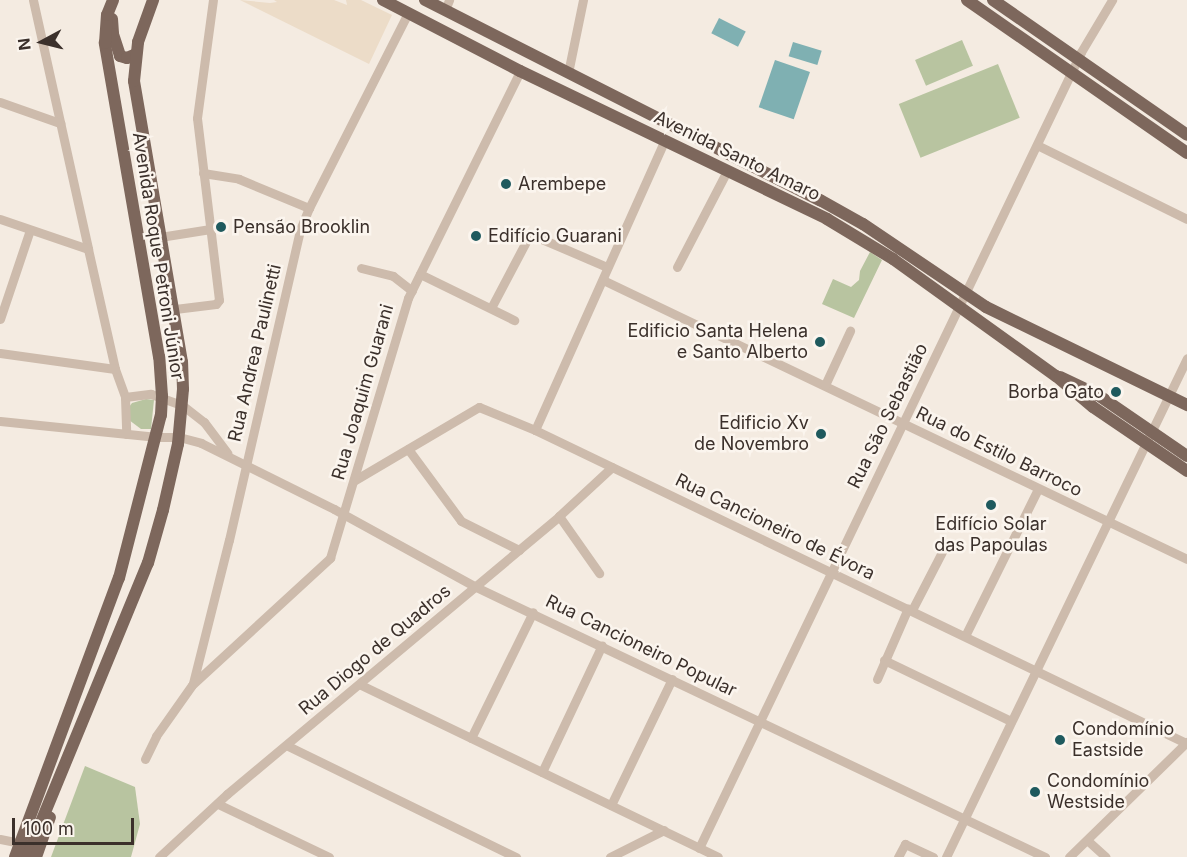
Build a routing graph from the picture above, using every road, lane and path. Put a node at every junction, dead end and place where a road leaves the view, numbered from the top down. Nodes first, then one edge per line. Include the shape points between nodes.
1 (33, 0) edge
2 (153, 0) edge
3 (213, 0) edge
4 (383, 0) edge
5 (425, 0) edge
6 (583, 0) edge
7 (967, 0) edge
8 (993, 0) edge
9 (1112, 0) edge
10 (113, 2) edge
11 (447, 5) edge
12 (408, 13) junction
13 (136, 54) junction
14 (1078, 58) junction
15 (520, 71) junction
16 (1072, 71) junction
17 (568, 73) junction
18 (0, 102) edge
19 (60, 123) junction
20 (1187, 135) edge
21 (664, 141) junction
22 (1037, 145) junction
23 (1187, 153) edge
24 (727, 171) junction
25 (203, 173) junction
26 (309, 208) junction
27 (0, 219) edge
28 (1187, 219) edge
29 (210, 229) junction
30 (30, 230) junction
31 (160, 237) junction
32 (88, 249) junction
33 (607, 267) junction
34 (677, 267) dead end
35 (361, 268) dead end
36 (420, 273) junction
37 (603, 280) junction
38 (411, 291) junction
39 (965, 294) junction
40 (491, 308) junction
41 (959, 308) junction
42 (175, 309) junction
43 (0, 319) edge
44 (514, 320) dead end
45 (850, 331) dead end
46 (0, 353) edge
47 (1187, 358) edge
48 (115, 369) junction
49 (825, 385) junction
50 (162, 396) junction
51 (1169, 396) junction
52 (125, 397) junction
53 (182, 405) junction
54 (1187, 405) edge
55 (0, 421) edge
56 (902, 423) junction
57 (535, 430) junction
58 (126, 434) junction
59 (157, 437) junction
60 (179, 437) junction
61 (1148, 437) junction
62 (408, 449) junction
63 (228, 455) junction
64 (1187, 456) edge
65 (246, 466) junction
66 (612, 467) junction
67 (1187, 471) edge
68 (355, 480) junction
69 (1038, 489) junction
70 (344, 516) junction
71 (560, 516) junction
72 (1107, 522) junction
73 (519, 550) junction
74 (942, 552) dead end
75 (1187, 559) edge
76 (599, 573) dead end
77 (831, 573) junction
78 (476, 587) junction
79 (910, 609) junction
80 (533, 612) junction
81 (965, 636) junction
82 (602, 645) junction
83 (884, 660) junction
84 (1036, 670) junction
85 (672, 679) junction
86 (877, 679) dead end
87 (192, 685) junction
88 (361, 685) junction
89 (760, 721) junction
90 (1011, 721) junction
91 (471, 738) junction
92 (1187, 743) edge
93 (288, 746) junction
94 (146, 759) dead end
95 (542, 772) junction
96 (218, 804) junction
97 (611, 805) junction
98 (965, 819) junction
99 (664, 830) junction
100 (0, 839) edge
101 (1086, 840) junction
102 (21, 843) junction
103 (699, 848) junction
104 (26, 857) edge
105 (159, 857) edge
106 (329, 857) edge
107 (516, 857) edge
108 (610, 857) edge
109 (718, 857) edge
110 (898, 857) edge
111 (933, 857) edge
112 (946, 857) edge
113 (1045, 857) edge
114 (1069, 857) edge
115 (1106, 857) edge

1 - 19 street
2 - 13 main road, Avenida Roque Petroni Júnior
3 - 25 street via 197,118
4 - 12 main road, Avenida Santo Amaro
5 - 11 main road, Avenida Santo Amaro
6 - 17 street
7 - 16 main road
8 - 14 main road
9 - 14 street, Rua São Sebastião
10 - 13 main road via 117,50 124,57
10 - 50 main road, Avenida Roque Petroni Júnior via 104,27 105,43
11 - 17 main road, Avenida Santo Amaro
12 - 15 main road, Avenida Santo Amaro
12 - 26 street, Rua Andrea Paulinetti
13 - 31 main road, Avenida Roque Petroni Júnior via 134,96
14 - 16 street, Rua São Sebastião
14 - 20 main road
15 - 21 main road, Avenida Santo Amaro
15 - 36 street, Rua Joaquim Guarani
16 - 22 street, Rua São Sebastião
16 - 23 main road
17 - 39 main road, Avenida Santo Amaro via 863,224
18 - 19 street
19 - 32 street
21 - 24 main road, Avenida Santo Amaro
21 - 33 street
22 - 28 street
22 - 39 street, Rua São Sebastião
24 - 34 street
24 - 41 main road, Avenida Santo Amaro via 827,219 893,259
25 - 26 street via 239,179
25 - 29 street
26 - 65 street, Rua Andrea Paulinetti via 300,230
27 - 30 street
29 - 31 street
29 - 42 street via 219,300 216,304
30 - 32 street
30 - 43 street
31 - 42 main road, Avenida Roque Petroni Júnior
32 - 48 street
33 - 37 street
33 - 40 street via 530,234
35 - 38 street via 393,276
36 - 38 street, Rua Joaquim Guarani
36 - 40 street
37 - 49 street, Rua do Estilo Barroco
37 - 57 street
38 - 68 street, Rua Joaquim Guarani
39 - 41 street, Rua São Sebastião
39 - 51 main road, Avenida Santo Amaro
40 - 44 street
41 - 56 street, Rua São Sebastião
41 - 61 main road, Avenida Santo Amaro via 1078,396
42 - 53 main road, Avenida Roque Petroni Júnior via 182,362
45 - 49 street
46 - 48 street
47 - 51 street
48 - 52 street
49 - 56 street, Rua do Estilo Barroco
50 - 52 street
50 - 53 street, Rua Cancioneiro Popular
50 - 59 main road, Avenida Roque Petroni Júnior
51 - 54 main road, Avenida Santo Amaro
51 - 61 street
52 - 58 street
53 - 60 main road, Avenida Roque Petroni Júnior
53 - 63 street, Rua Cancioneiro Popular via 204,422
55 - 58 street
56 - 69 street, Rua do Estilo Barroco
56 - 77 street, Rua São Sebastião
57 - 62 street, Rua Cancioneiro de Évora via 479,407
57 - 66 street, Rua Cancioneiro de Évora
58 - 59 street
59 - 60 street
59 - 102 main road, Avenida Roque Petroni Júnior via 118,578
60 - 63 street, Rua Cancioneiro Popular
60 - 104 main road, Avenida Roque Petroni Júnior via 148,563
61 - 64 main road, Avenida Santo Amaro
61 - 67 main road, Avenida Santo Amaro
61 - 72 street
62 - 68 street, Rua Cancioneiro de Évora
62 - 73 street via 456,516
63 - 65 street, Rua Cancioneiro Popular
65 - 70 street, Rua Cancioneiro Popular
65 - 87 street, Rua Andrea Paulinetti
66 - 71 street, Rua Diogo de Quadros
66 - 77 street, Rua Cancioneiro de Évora
68 - 70 street, Rua Joaquim Guarani
69 - 72 street, Rua do Estilo Barroco
69 - 81 street
70 - 78 street, Rua Cancioneiro Popular
70 - 87 street, Rua Joaquim Guarani via 334,550 323,566
71 - 73 street, Rua Diogo de Quadros
71 - 76 street
72 - 75 street, Rua do Estilo Barroco
72 - 84 street
73 - 78 street, Rua Diogo de Quadros
74 - 79 street
77 - 79 street, Rua Cancioneiro de Évora
77 - 89 street, Rua São Sebastião
78 - 80 street, Rua Cancioneiro Popular
78 - 88 street, Rua Diogo de Quadros
79 - 81 street, Rua Cancioneiro de Évora
79 - 83 street
80 - 82 street, Rua Cancioneiro Popular
80 - 91 street
81 - 84 street, Rua Cancioneiro de Évora
82 - 85 street, Rua Cancioneiro Popular
82 - 95 street
83 - 86 street
83 - 90 street
84 - 90 street
84 - 92 street, Rua Cancioneiro de Évora
85 - 89 street, Rua Cancioneiro Popular
85 - 97 street
87 - 94 street via 156,736
88 - 91 street
88 - 93 street, Rua Diogo de Quadros
89 - 98 street, Rua Cancioneiro Popular
89 - 103 street, Rua São Sebastião
90 - 98 street
91 - 95 street
92 - 101 street
93 - 96 street, Rua Diogo de Quadros
93 - 107 street
95 - 97 street
96 - 105 street, Rua Diogo de Quadros
96 - 106 street
97 - 99 street
98 - 112 street
98 - 113 street, Rua Cancioneiro Popular
99 - 103 street
99 - 108 street
100 - 102 street
101 - 114 street
101 - 115 street
102 - 104 main road
103 - 109 street
110 - 111 street via 906,844

